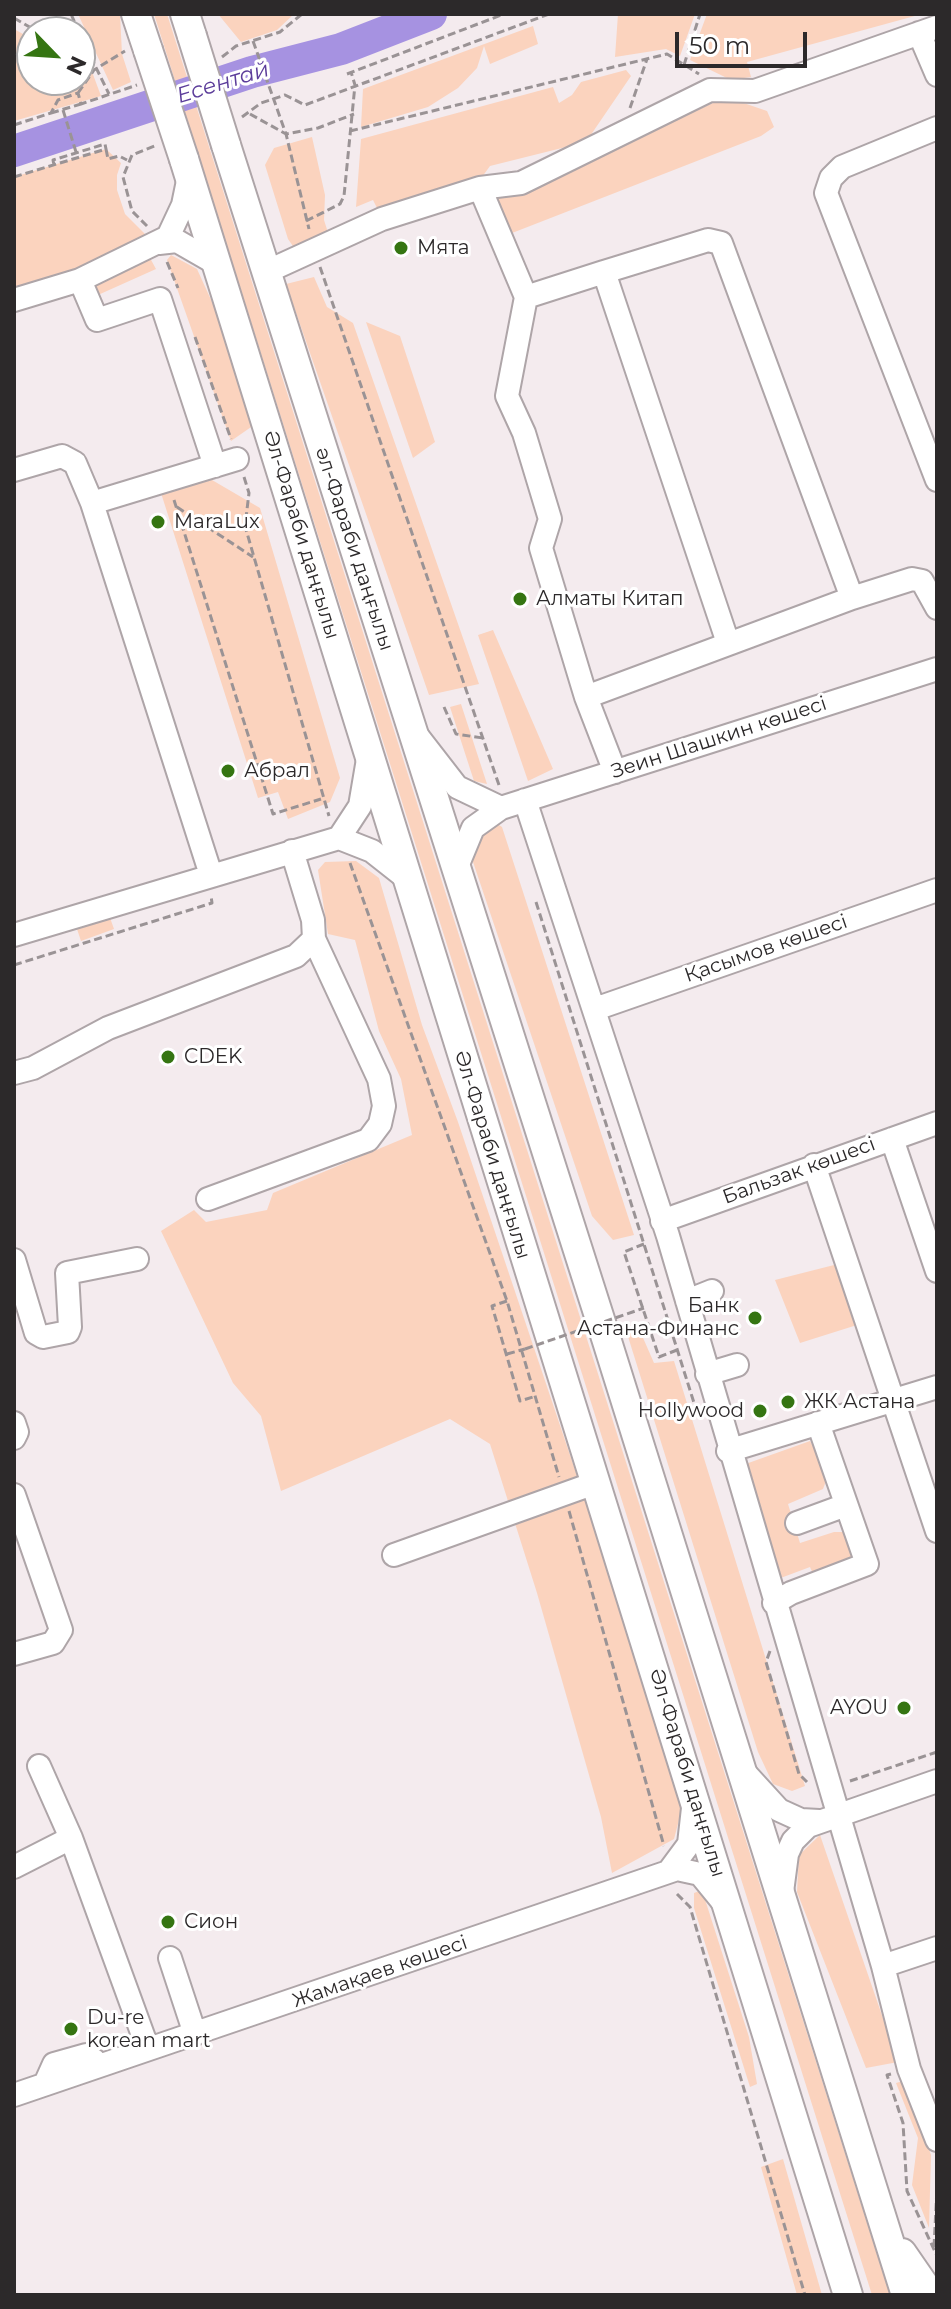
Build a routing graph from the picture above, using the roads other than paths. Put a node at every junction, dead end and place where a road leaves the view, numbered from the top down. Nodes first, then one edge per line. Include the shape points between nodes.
1 (136, 14) edge
2 (188, 25) edge
3 (928, 30) edge
4 (937, 75) edge
5 (937, 128) edge
6 (187, 167) junction
7 (480, 188) junction
8 (157, 238) junction
9 (217, 264) junction
10 (266, 272) junction
11 (604, 272) junction
12 (80, 280) junction
13 (526, 297) junction
14 (14, 300) edge
15 (237, 459) road end
16 (215, 466) junction
17 (14, 470) edge
18 (937, 480) edge
19 (92, 503) junction
20 (852, 598) junction
21 (937, 608) edge
22 (728, 643) junction
23 (937, 669) edge
24 (586, 697) junction
25 (413, 731) junction
26 (368, 757) junction
27 (615, 772) junction
28 (501, 800) junction
29 (525, 800) junction
30 (339, 839) junction
31 (292, 851) junction
32 (456, 869) junction
33 (209, 876) junction
34 (405, 877) junction
35 (937, 890) edge
36 (14, 935) edge
37 (314, 939) junction
38 (595, 1009) junction
39 (14, 1073) edge
40 (937, 1123) edge
41 (892, 1139) junction
42 (814, 1165) junction
43 (208, 1199) dead end
44 (662, 1221) junction
45 (137, 1259) dead end
46 (14, 1260) edge
47 (937, 1271) edge
48 (712, 1291) dead end
49 (687, 1301) junction
50 (737, 1365) dead end
51 (707, 1374) junction
52 (937, 1387) edge
53 (891, 1400) junction
54 (14, 1423) edge
55 (818, 1423) junction
56 (14, 1438) edge
57 (728, 1451) junction
58 (595, 1483) junction
59 (14, 1495) edge
60 (846, 1505) junction
61 (797, 1523) dead end
62 (937, 1531) edge
63 (394, 1555) dead end
64 (774, 1603) junction
65 (14, 1654) edge
66 (737, 1761) junction
67 (39, 1766) dead end
68 (937, 1781) edge
69 (692, 1790) junction
70 (828, 1818) junction
71 (71, 1838) junction
72 (667, 1861) junction
73 (14, 1866) edge
74 (784, 1908) junction
75 (730, 1911) junction
76 (937, 1948) edge
77 (170, 1958) dead end
78 (883, 1966) junction
79 (195, 2034) junction
80 (148, 2049) junction
81 (14, 2095) edge
82 (937, 2140) edge
83 (883, 2224) junction
84 (845, 2295) edge
85 (906, 2295) edge
86 (931, 2295) edge

1 - 6 main road, Әл-Фараби даңғылы, bridge via 138,50
2 - 10 main road, bridge
3 - 4 street
3 - 7 street via 755,91 710,90 521,183
5 - 18 street via 842,167 826,193
6 - 8 street via 173,230
6 - 9 main road, Әл-Фараби даңғылы
7 - 10 street via 382,219
7 - 13 street
8 - 9 street via 177,241
8 - 12 street
9 - 26 main road, Әл-Фараби даңғылы
10 - 25 main road, әл-Фараби даңғылы
11 - 13 street
11 - 20 street via 708,240 721,243
11 - 22 street
12 - 14 street
12 - 16 street via 97,320 160,299
13 - 24 street via 507,396 550,519 541,548
15 - 16 street
16 - 19 street
17 - 19 street via 62,456 75,463
19 - 33 street
20 - 21 street via 912,579 922,581
20 - 22 street
22 - 24 street
23 - 27 street, Зеин Шашкин көшесі
24 - 27 street
25 - 28 street via 457,787
25 - 32 main road, әл-Фараби даңғылы
26 - 30 street via 360,806
26 - 34 main road, Әл-Фараби даңғылы
27 - 29 street, Зеин Шашкин көшесі
28 - 29 street, Зеин Шашкин көшесі
28 - 32 street, Зеин Шашкин көшесі via 473,828
29 - 38 street
30 - 31 street
30 - 34 street via 372,851
31 - 33 street
31 - 37 street
32 - 66 main road
33 - 36 street
34 - 58 main road, Әл-Фараби даңғылы
35 - 38 street, Қасымов көшесі
37 - 39 street via 296,956 108,1028
37 - 43 street via 374,1064 384,1106 380,1124 368,1140
38 - 44 street
40 - 41 street, Бальзак көшесі
41 - 42 street, Бальзак көшесі
41 - 47 street
42 - 44 street, Бальзак көшесі
42 - 53 street
44 - 49 street
45 - 46 street via 67,1273 70,1327 43,1337 36,1333
48 - 49 street
49 - 51 street
50 - 51 street
51 - 57 street
52 - 53 street
53 - 55 street
53 - 62 street
54 - 56 street
55 - 57 street
55 - 60 street
57 - 64 street
58 - 63 street
58 - 69 main road, Әл-Фараби даңғылы
59 - 65 street via 61,1630 53,1643
60 - 61 street
60 - 64 street via 867,1564
64 - 70 street via 829,1788
66 - 70 street via 779,1810 801,1820
66 - 74 main road
67 - 71 street
68 - 70 street
69 - 72 street via 689,1844
69 - 75 main road, Әл-Фараби даңғылы
70 - 74 street via 800,1833 787,1854 781,1885
70 - 78 street
71 - 73 street
71 - 80 street
72 - 75 street via 700,1874
72 - 79 street, Жамақаев көшесі
74 - 83 main road
75 - 84 main road, Әл-Фараби даңғылы
76 - 78 street
77 - 79 street
78 - 82 street via 909,2069
79 - 80 street, Жамақаев көшесі
80 - 81 street, Жамақаев көшесі
83 - 85 main road
83 - 86 main road

